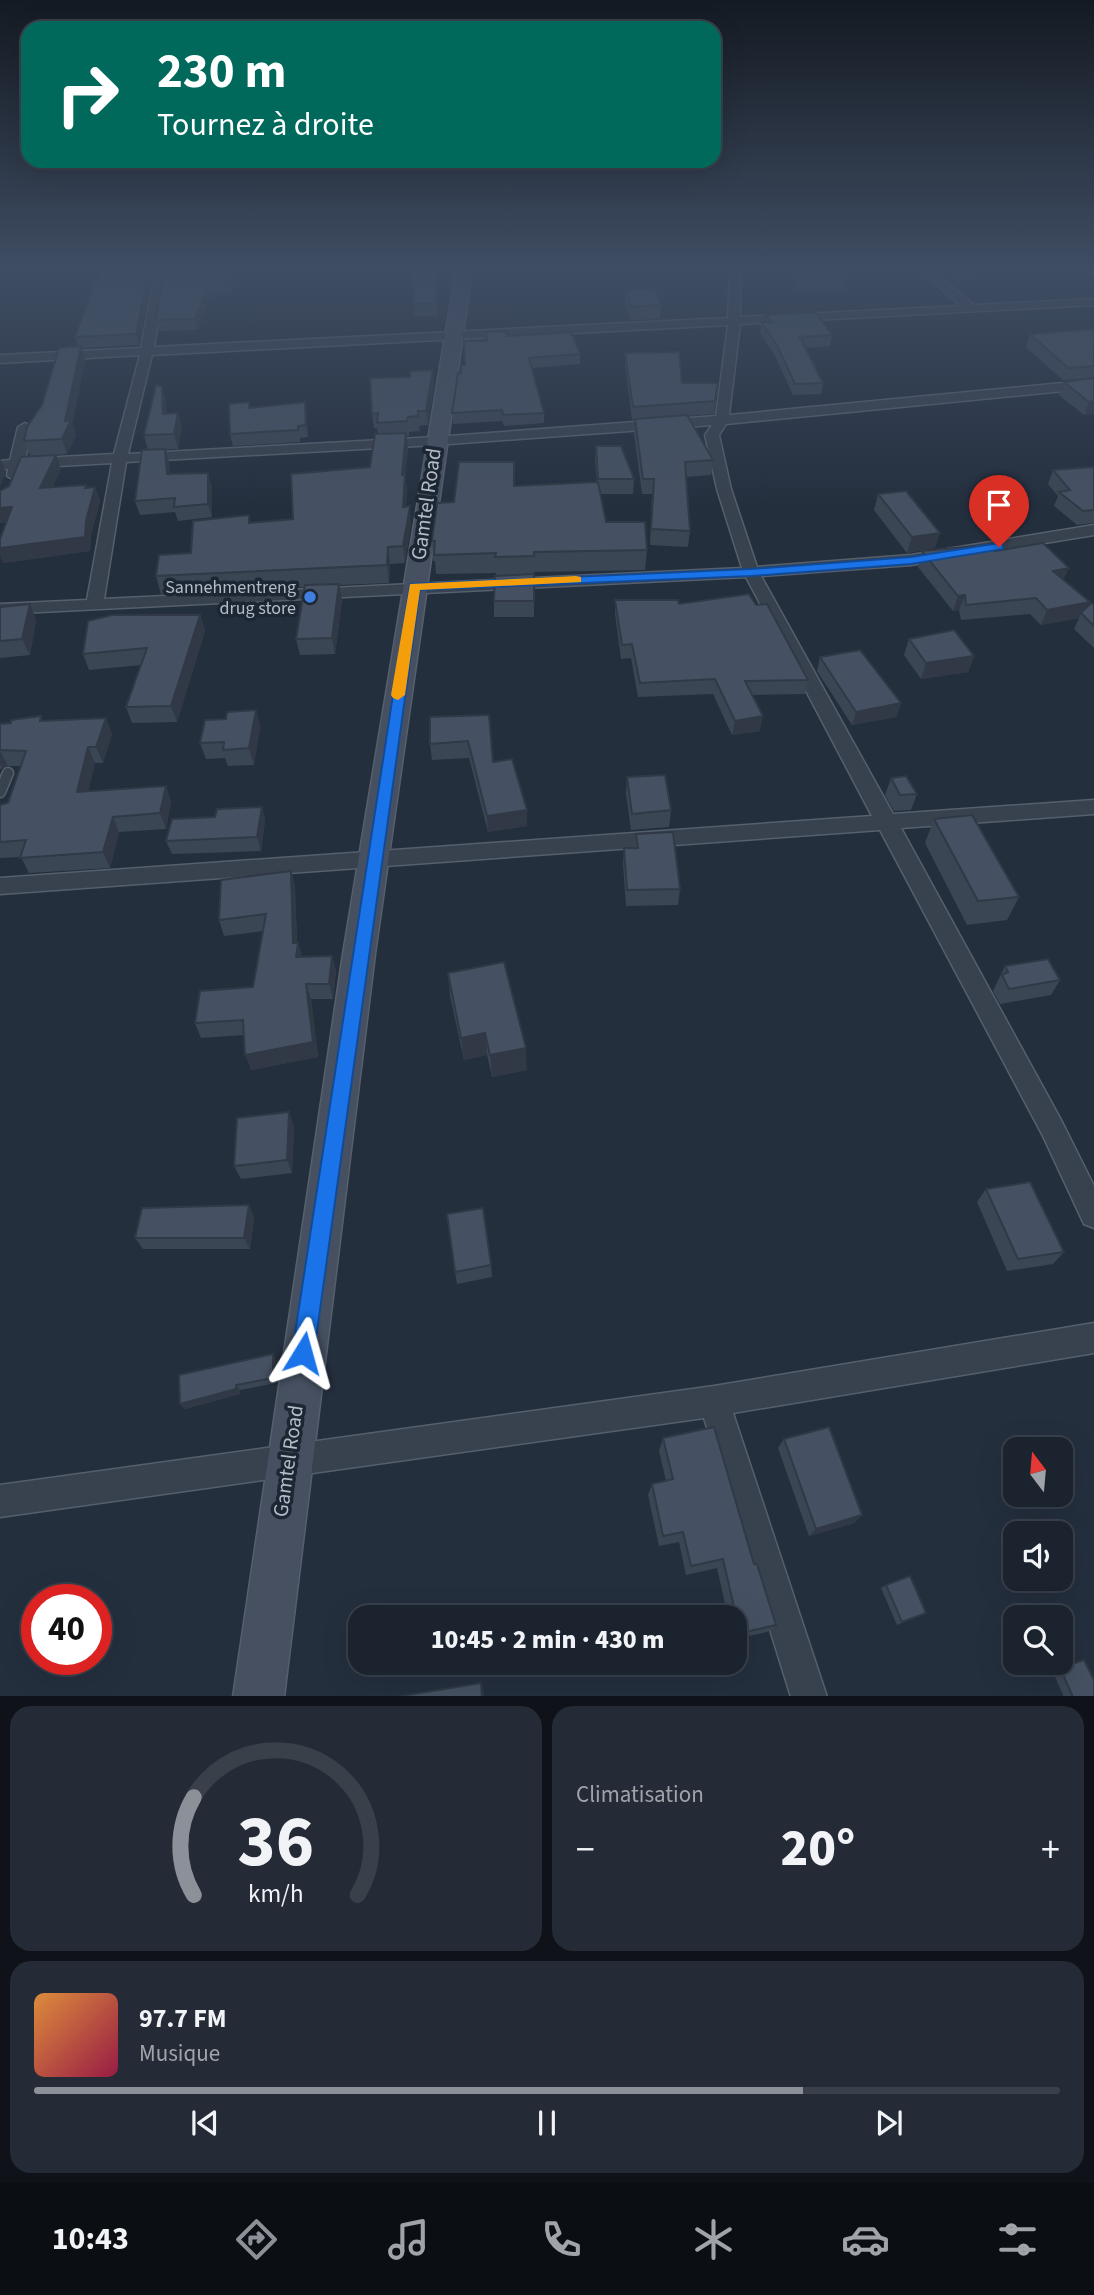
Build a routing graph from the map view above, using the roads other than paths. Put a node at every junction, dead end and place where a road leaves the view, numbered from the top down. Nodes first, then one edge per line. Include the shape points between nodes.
1 (167, 349) edge
2 (450, 349) edge
3 (731, 349) edge
4 (147, 350) junction
5 (0, 359) edge
6 (1094, 384) edge
7 (722, 420) junction
8 (25, 427) edge
9 (435, 441) junction
10 (120, 458) junction
11 (19, 464) junction
12 (0, 465) edge
13 (10, 487) edge
14 (1094, 530) edge
15 (751, 572) junction
16 (414, 587) junction
17 (95, 602) junction
18 (0, 609) edge
19 (8, 774) dead end
20 (0, 792) edge
21 (1094, 807) edge
22 (885, 821) junction
23 (373, 858) junction
24 (0, 886) edge
25 (1094, 1215) edge
26 (1094, 1338) edge
27 (714, 1401) junction
28 (287, 1462) junction
29 (0, 1501) edge
30 (258, 1696) edge
31 (809, 1696) edge

1 - 4 street
2 - 9 street, Gamtel Road
3 - 7 street
4 - 5 street
4 - 10 street
6 - 7 street
7 - 9 street
7 - 15 street via 712,435
8 - 11 street
9 - 10 street
9 - 16 street, Gamtel Road
10 - 11 street
10 - 17 street
11 - 12 street
11 - 13 street
14 - 15 street via 911,560
15 - 16 street
15 - 22 street
16 - 17 street
16 - 23 street, Gamtel Road
17 - 18 street
19 - 20 lane
21 - 22 street
22 - 23 street
22 - 25 street via 1052,1128
23 - 24 street
23 - 28 street, Gamtel Road
26 - 27 street
27 - 28 street
27 - 31 street
28 - 29 street
28 - 30 street, Gamtel Road

